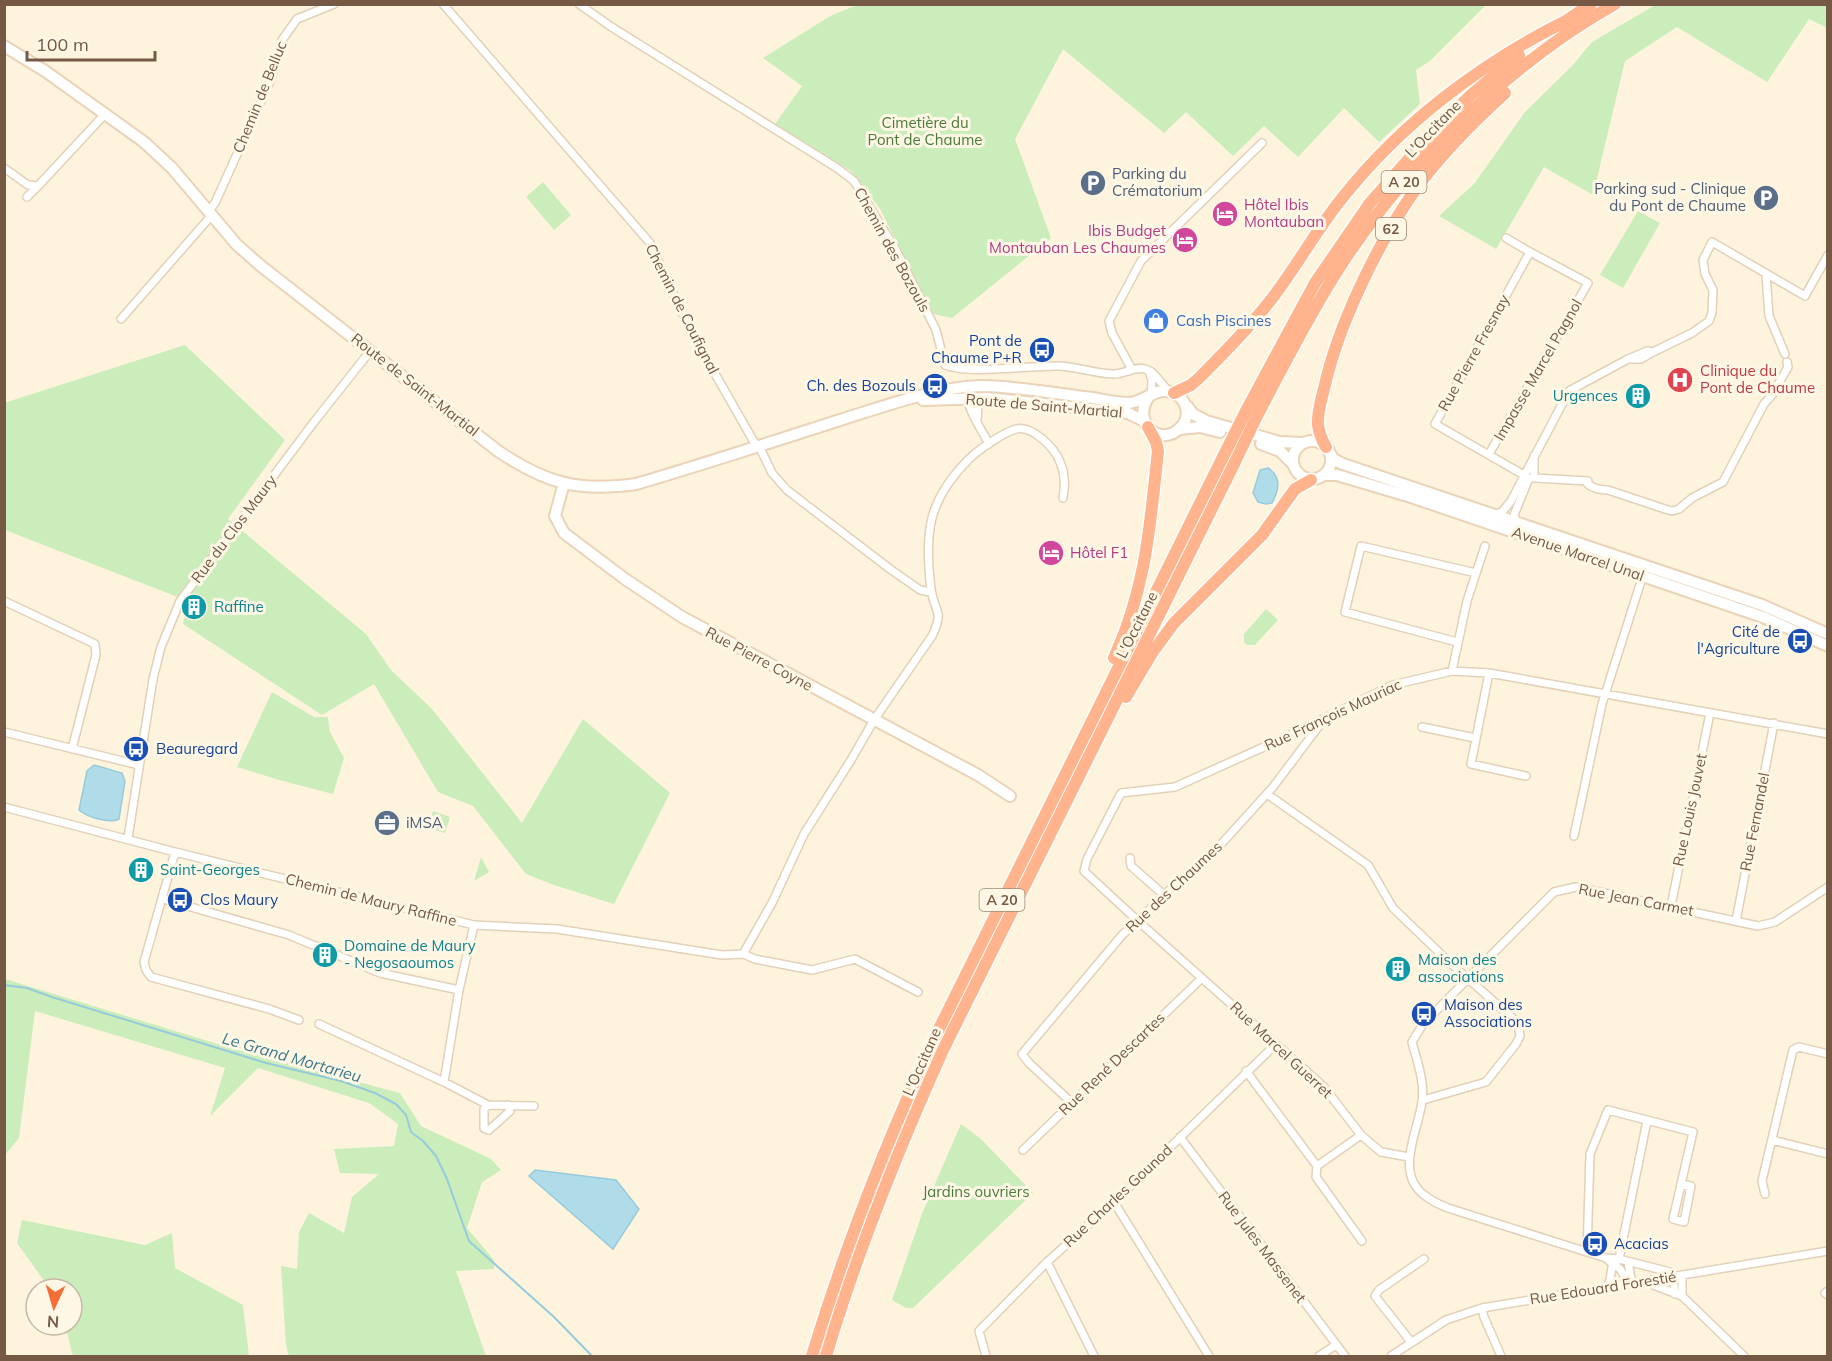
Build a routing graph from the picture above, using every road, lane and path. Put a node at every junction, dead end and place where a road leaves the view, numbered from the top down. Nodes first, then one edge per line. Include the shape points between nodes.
1 (334, 4) edge
2 (443, 4) edge
3 (579, 4) edge
4 (1591, 4) edge
5 (1615, 4) edge
6 (1566, 21) junction
7 (4, 46) edge
8 (1543, 52) junction
9 (106, 113) junction
10 (1262, 143) dead end
11 (4, 168) edge
12 (38, 186) junction
13 (27, 197) dead end
14 (210, 214) junction
15 (1506, 238) dead end
16 (1530, 252) junction
17 (1827, 255) edge
18 (1766, 274) junction
19 (121, 319) dead end
20 (371, 350) junction
21 (1785, 354) dead end
22 (1787, 362) dead end
23 (1148, 370) junction
24 (1130, 371) junction
25 (1032, 390) junction
26 (1172, 392) junction
27 (1149, 397) junction
28 (967, 398) junction
29 (987, 398) junction
30 (905, 401) junction
31 (1185, 403) junction
32 (1252, 413) junction
33 (978, 420) junction
34 (1146, 424) junction
35 (1179, 429) junction
36 (1303, 443) junction
37 (989, 444) junction
38 (757, 446) junction
39 (1328, 451) junction
40 (1489, 454) junction
41 (1229, 459) junction
42 (1293, 464) junction
43 (1530, 473) junction
44 (1324, 475) junction
45 (1311, 480) junction
46 (564, 483) junction
47 (1411, 497) junction
48 (1063, 498) dead end
49 (1493, 514) junction
50 (1513, 519) junction
51 (1485, 546) dead end
52 (1476, 573) junction
53 (1643, 576) junction
54 (931, 592) junction
55 (1729, 594) junction
56 (4, 601) edge
57 (1827, 634) edge
58 (1457, 642) junction
59 (1827, 646) edge
60 (1452, 671) junction
61 (1489, 673) junction
62 (1605, 694) junction
63 (1710, 713) junction
64 (1092, 719) junction
65 (1324, 719) junction
66 (874, 720) junction
67 (1105, 723) junction
68 (1774, 723) junction
69 (1422, 727) dead end
70 (1827, 727) edge
71 (1816, 731) junction
72 (4, 732) edge
73 (1827, 734) edge
74 (1475, 738) junction
75 (72, 749) junction
76 (139, 765) junction
77 (1526, 776) dead end
78 (1268, 794) junction
79 (1010, 796) dead end
80 (4, 807) edge
81 (1574, 836) dead end
82 (128, 838) junction
83 (175, 852) junction
84 (1130, 858) dead end
85 (1827, 887) edge
86 (1164, 895) junction
87 (163, 899) junction
88 (1671, 906) junction
89 (1138, 921) junction
90 (1736, 921) junction
91 (474, 926) junction
92 (743, 954) junction
93 (1202, 978) junction
94 (1468, 978) junction
95 (459, 990) junction
96 (918, 992) dead end
97 (299, 1020) dead end
98 (320, 1024) dead end
99 (1276, 1044) junction
100 (1827, 1054) edge
101 (1246, 1071) junction
102 (444, 1082) junction
103 (1423, 1100) junction
104 (1072, 1103) junction
105 (488, 1105) junction
106 (507, 1105) junction
107 (534, 1106) dead end
108 (1647, 1121) junction
109 (1361, 1135) junction
110 (1180, 1137) junction
111 (1772, 1140) junction
112 (1023, 1150) dead end
113 (1827, 1154) edge
114 (1409, 1157) junction
115 (1317, 1166) junction
116 (1682, 1184) junction
117 (1765, 1194) dead end
118 (1114, 1202) junction
119 (1362, 1241) dead end
120 (1827, 1251) edge
121 (1587, 1252) junction
122 (1424, 1259) dead end
123 (1047, 1262) junction
124 (1617, 1262) junction
125 (1628, 1262) junction
126 (1682, 1275) junction
127 (1673, 1276) junction
128 (1642, 1281) junction
129 (1629, 1283) junction
130 (1610, 1286) junction
131 (1679, 1295) junction
132 (1482, 1308) junction
133 (1411, 1342) junction
134 (1336, 1345) junction
135 (1741, 1355) edge
136 (812, 1356) edge
137 (826, 1356) edge
138 (986, 1356) edge
139 (1094, 1356) edge
140 (1209, 1356) edge
141 (1319, 1356) edge
142 (1345, 1356) edge
143 (1391, 1356) edge
144 (1501, 1356) edge

1 - 14 street, Chemin de Belluc via 297,19 282,40 271,79
2 - 38 street, Chemin de Coufignal via 650,243 690,330
3 - 24 street, Chemin des Bozouls via 855,181 896,250 936,330 945,365 972,369 1059,366 1111,374
4 - 6 highway, L'Occitane / A 20
5 - 8 highway, L'Occitane / A 20
6 - 26 highway via 1524,42 1456,89 1390,145 1342,197 1269,302 1199,378
6 - 32 highway, L'Occitane / A 20 via 1472,95 1431,134 1370,203 1315,283
7 - 9 main road, Route de Saint-Martial
8 - 32 highway, L'Occitane / A 20 via 1477,106 1396,191 1336,273
8 - 39 highway, 62 via 1442,155 1382,244 1331,362 1318,424
9 - 12 street
9 - 14 main road, Route de Saint-Martial via 159,155
10 - 24 street via 1141,261 1109,321
11 - 12 street via 28,185
12 - 13 street
14 - 19 street, Chemin de Belluc
14 - 20 main road, Route de Saint-Martial via 261,266
15 - 16 street
16 - 40 street, Rue Pierre Fresnay via 1435,424
16 - 40 street, Impasse Marcel Pagnol via 1588,283
17 - 18 street via 1805,296
18 - 21 street via 1769,316
18 - 43 street via 1712,242 1704,260 1705,274 1713,290 1709,321 1692,333 1628,359 1569,391 1534,455
20 - 46 main road, Route de Saint-Martial via 505,456 540,476
20 - 76 street, Rue du Clos Maury via 180,601 161,647
22 - 43 street via 1788,367 1723,482 1679,509 1672,511 1586,482
23 - 24 street, Chemin des Bozouls
23 - 26 street
23 - 27 street via 1152,379
25 - 27 main road, Route de Saint-Martial via 1129,403
25 - 28 main road via 976,391
25 - 30 main road, Route de Saint-Martial via 976,386
26 - 27 main road via 1156,392
26 - 31 main road
27 - 34 main road via 1143,409
28 - 29 main road, Route de Saint-Martial
28 - 30 main road, Route de Saint-Martial
28 - 33 street
29 - 33 street via 978,405
29 - 34 main road, Route de Saint-Martial via 1128,413
30 - 38 main road, Route de Saint-Martial
31 - 35 main road via 1186,417
31 - 36 main road via 1193,414 1206,421 1280,442
32 - 41 highway, L'Occitane / A 20, bridge
33 - 37 street
34 - 35 main road via 1153,432 1167,435
34 - 64 highway via 1158,451 1144,571 1125,635
35 - 42 main road via 1200,427 1272,447
36 - 39 main road via 1315,441
36 - 42 main road via 1294,452
37 - 48 street via 1015,429 1038,434 1060,461
37 - 54 street via 971,457 937,500 929,543
38 - 46 main road, Route de Saint-Martial via 636,484 607,488
38 - 54 street, Chemin de Coufignal via 772,474 787,490 890,569 920,590
39 - 44 main road via 1331,466
39 - 49 main road, Avenue Marcel Unal via 1343,464
40 - 43 street, Rue Pierre Fresnay
41 - 64 highway, L'Occitane / A 20
41 - 67 highway, L'Occitane / A 20
42 - 45 main road via 1299,475
43 - 49 street via 1507,507
43 - 50 street
44 - 45 main road
44 - 47 main road, Avenue Marcel Unal via 1337,475
45 - 67 highway via 1294,489 1262,536 1174,623
46 - 66 main road, Rue Pierre Coyne via 555,516 564,533 682,617
47 - 50 street via 1499,524
47 - 53 main road, Avenue Marcel Unal
49 - 50 main road, Avenue Marcel Unal
50 - 55 main road, Avenue Marcel Unal
51 - 52 street
52 - 58 street
52 - 58 street via 1360,546 1345,612
53 - 55 street via 1650,572
53 - 59 main road, Avenue Marcel Unal via 1762,616
53 - 62 street
54 - 66 street via 939,621
55 - 57 main road, Avenue Marcel Unal
56 - 75 street via 95,644 96,655
58 - 60 street
60 - 61 street, Rue François Mauriac
60 - 65 street, Rue François Mauriac via 1394,685
61 - 62 street, Rue François Mauriac
61 - 74 street
62 - 63 street, Rue François Mauriac
62 - 81 street
63 - 68 street, Rue François Mauriac
63 - 88 street, Rue Louis Jouvet
64 - 136 highway, L'Occitane / A 20 via 921,1069 852,1239
65 - 78 street, Rue des Chaumes
65 - 89 street, Rue François Mauriac via 1175,787 1121,793 1084,871
66 - 79 main road, Rue Pierre Coyne
66 - 92 street via 804,834
67 - 137 highway, L'Occitane / A 20 via 932,1074 864,1242
68 - 71 street, Rue François Mauriac
68 - 90 street, Rue Fernandel
69 - 74 street
70 - 71 street
71 - 73 street, Rue François Mauriac
72 - 75 street
74 - 77 street via 1471,764
75 - 76 street
76 - 82 street, Rue du Clos Maury
78 - 86 street, Rue des Chaumes via 1214,852
78 - 94 street via 1368,864 1393,908
80 - 82 street, Chemin de Maury Raffine
82 - 83 street, Chemin de Maury Raffine
83 - 87 street
83 - 91 street, Chemin de Maury Raffine
84 - 86 street via 1131,866
85 - 90 street, Rue Jean Carmet via 1775,922 1758,926
86 - 89 street, Rue des Chaumes
87 - 95 street via 289,935 380,973
87 - 97 street via 144,962 151,977
88 - 90 street, Rue Jean Carmet
88 - 94 street, Rue Jean Carmet via 1576,887 1554,892
89 - 93 street, Rue Marcel Guerret
89 - 104 street, Rue des Chaumes via 1022,1054
91 - 92 street, Chemin de Maury Raffine via 558,929 722,955
91 - 95 street
92 - 96 street, Chemin de Maury Raffine via 812,970 855,959
93 - 99 street, Rue Marcel Guerret
93 - 104 street, Rue René Descartes
94 - 103 street, Rue Jean Carmet via 1423,1024 1412,1042
94 - 103 street via 1520,1027 1520,1036 1486,1082
95 - 102 street
98 - 102 street
99 - 101 street, Rue Charles Gounod
99 - 109 street, Rue Marcel Guerret via 1324,1087
100 - 111 street via 1799,1047 1793,1050
101 - 110 street, Rue Charles Gounod
101 - 115 street
102 - 105 street
103 - 114 street
104 - 112 street, Rue René Descartes
105 - 106 street
105 - 106 street via 484,1109 484,1128 489,1130 510,1112
106 - 107 street
108 - 116 street via 1694,1132
108 - 121 street via 1608,1110 1590,1154
108 - 124 street
109 - 114 street, Rue Marcel Guerret via 1381,1152
109 - 115 street
110 - 118 street, Rue Charles Gounod
110 - 134 street, Rue Jules Massenet
111 - 113 street
111 - 117 street via 1762,1181
114 - 121 street via 1410,1172 1422,1193 1448,1209
115 - 119 street via 1316,1177 1323,1189
116 - 116 street via 1673,1219 1684,1222 1691,1186
118 - 123 street, Rue Charles Gounod
118 - 140 street
120 - 126 street, Rue Edouard Forestié
121 - 124 street
122 - 133 street via 1376,1296
123 - 138 street, Rue Charles Gounod via 979,1331
123 - 139 street
124 - 125 street
124 - 129 street
124 - 130 street
125 - 127 street via 1671,1272
125 - 129 street
126 - 127 street, Rue Edouard Forestié
126 - 131 street
127 - 128 street, Rue Edouard Forestié
127 - 131 street
128 - 129 street, Rue Edouard Forestié
128 - 131 street
129 - 130 street, Rue Edouard Forestié
130 - 132 street, Rue Edouard Forestié
131 - 135 street
132 - 133 street, Rue Edouard Forestié via 1446,1320
132 - 144 street
133 - 143 street, Rue Edouard Forestié
134 - 141 street
134 - 142 street, Rue Jules Massenet

